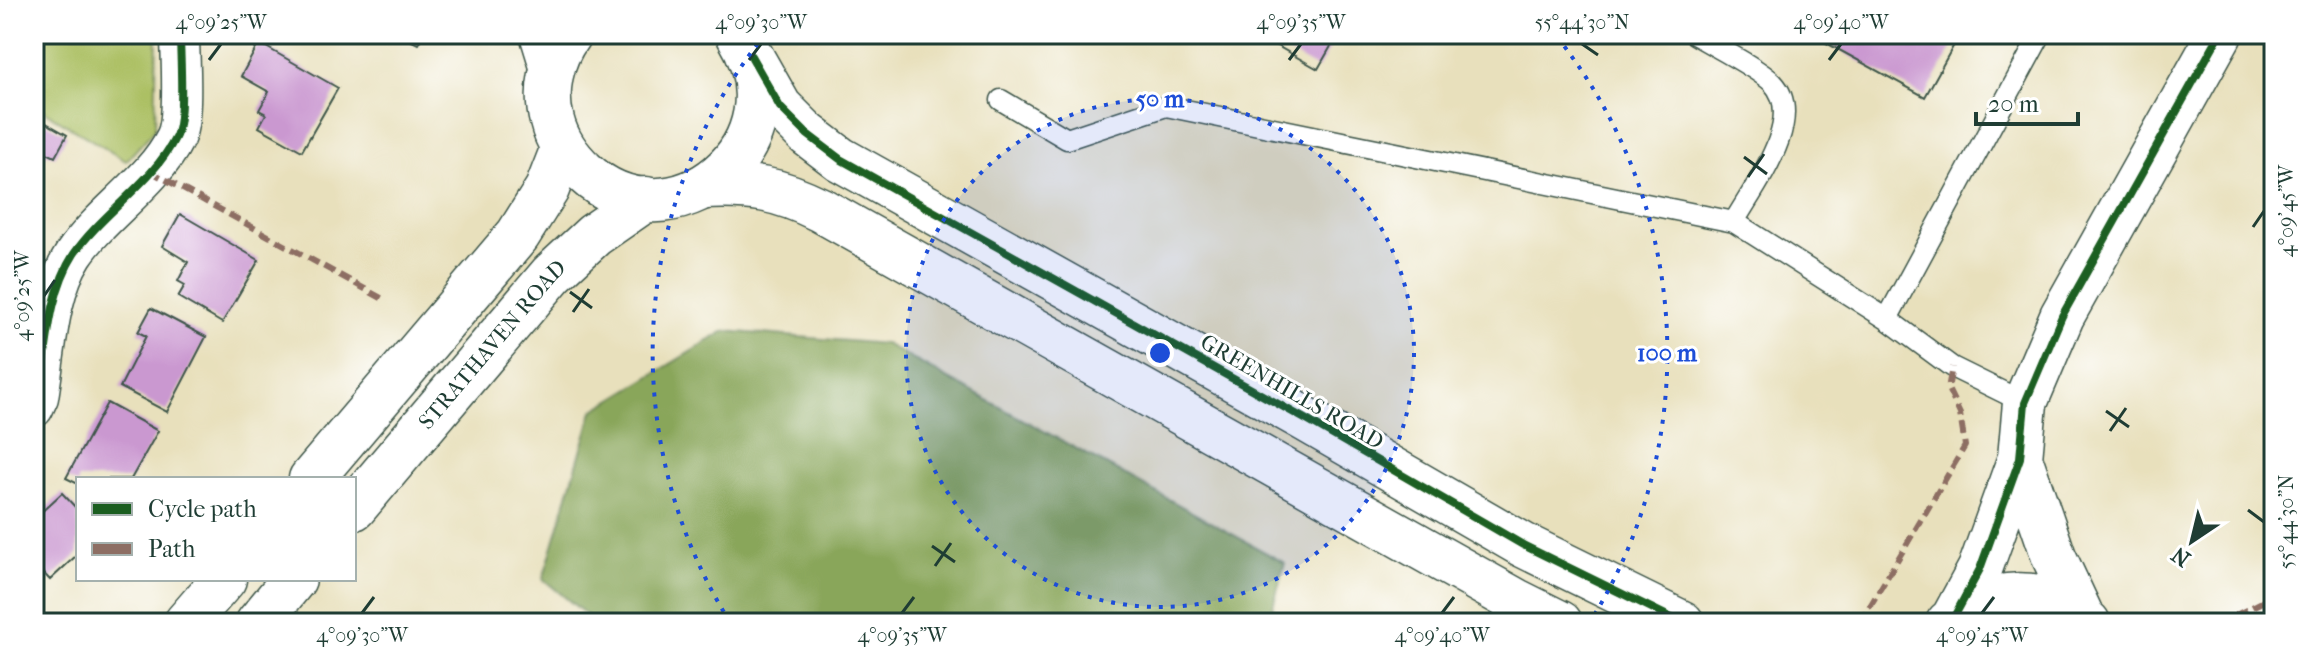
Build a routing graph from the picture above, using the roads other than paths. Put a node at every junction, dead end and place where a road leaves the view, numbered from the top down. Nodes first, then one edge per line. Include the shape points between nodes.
1 (180, 34) edge
2 (569, 34) edge
3 (1694, 34) edge
4 (2041, 34) edge
5 (2220, 34) edge
6 (745, 45) edge
7 (545, 54) edge
8 (1001, 100) dead end
9 (563, 148) junction
10 (703, 187) junction
11 (646, 199) junction
12 (1734, 222) junction
13 (1887, 319) junction
14 (2025, 403) junction
15 (34, 408) edge
16 (2020, 458) junction
17 (313, 477) edge
18 (356, 506) edge
19 (222, 581) edge
20 (292, 581) edge
21 (1951, 620) edge
22 (2085, 620) edge
23 (186, 623) edge
24 (258, 623) edge
25 (1560, 623) edge
26 (1682, 623) edge

1 - 15 street via 177,136 75,253 54,309
2 - 7 street
3 - 12 lane via 1771,81 1784,105 1775,152
4 - 13 lane
5 - 14 street via 2062,316
6 - 10 street via 758,93 752,131 732,163
6 - 26 street, GREENHILLS ROAD via 780,107 840,159 1523,545
7 - 9 street via 550,112
8 - 12 lane via 1067,139 1166,106
9 - 11 street via 599,183
9 - 17 street via 547,189 518,235
10 - 11 street via 675,197
10 - 25 street via 764,188 796,197
11 - 18 street, STRATHAVEN ROAD via 594,235 552,274
12 - 13 lane
13 - 14 lane via 1952,367
14 - 16 street
16 - 21 street via 1980,569
16 - 22 street via 2054,557
19 - 23 street
20 - 24 street
21 - 22 street via 1984,600 2018,594 2052,600

